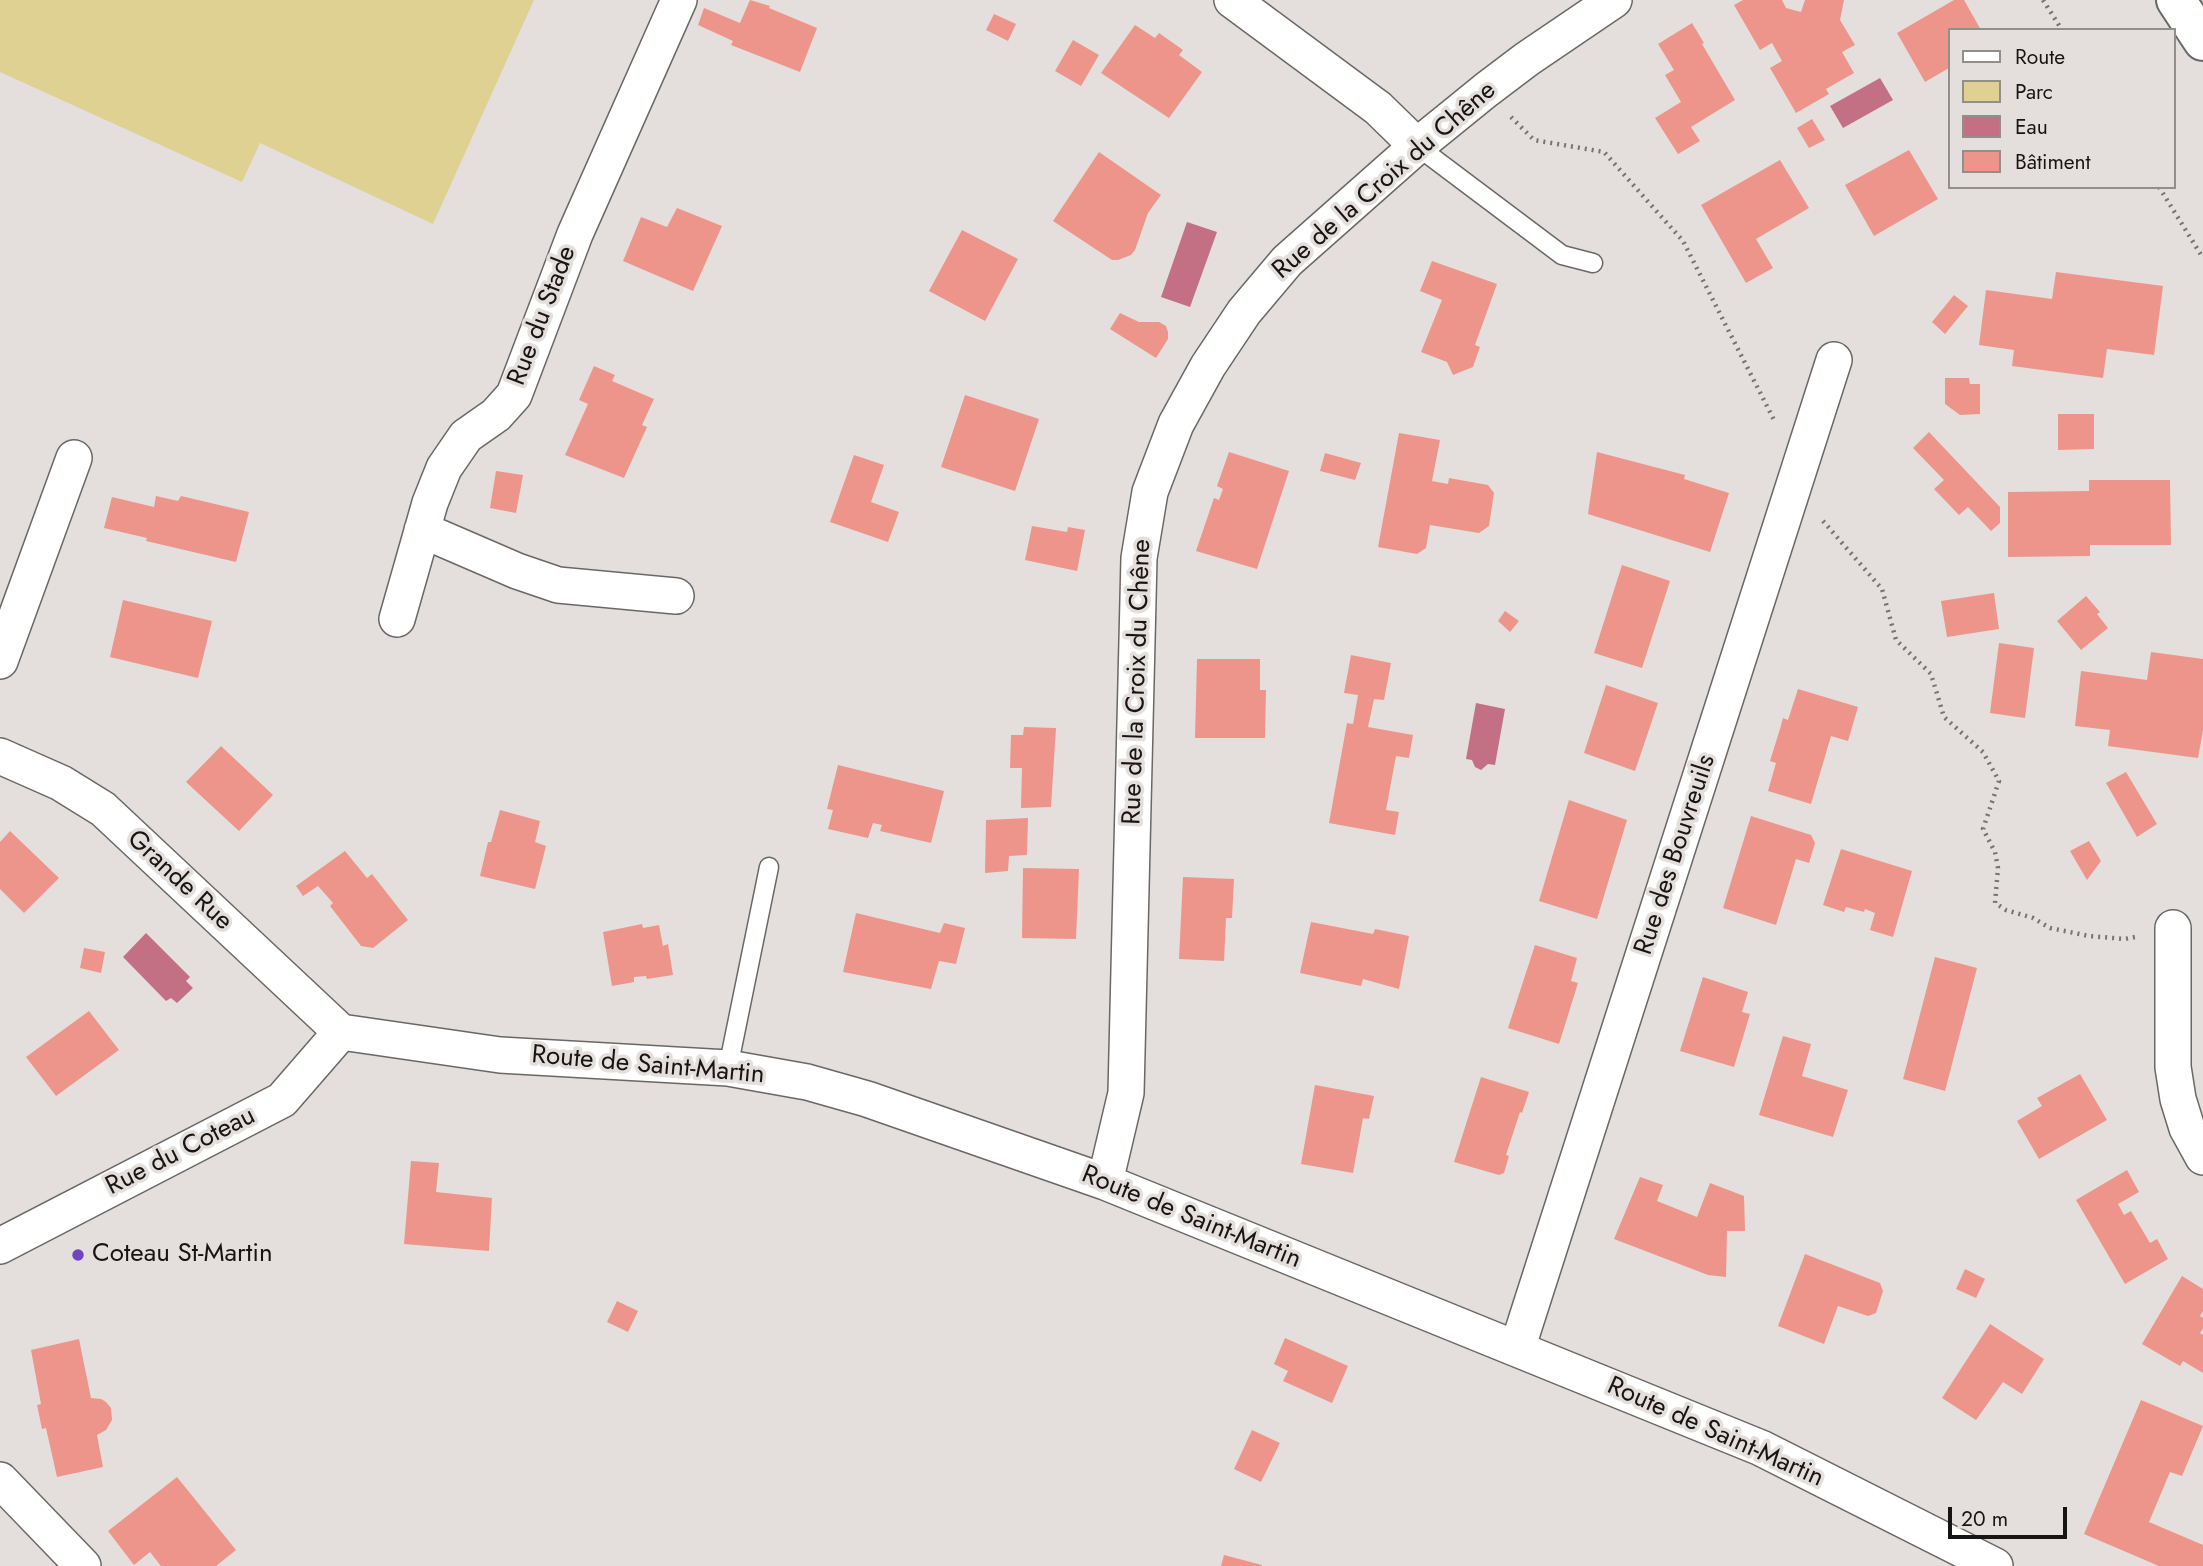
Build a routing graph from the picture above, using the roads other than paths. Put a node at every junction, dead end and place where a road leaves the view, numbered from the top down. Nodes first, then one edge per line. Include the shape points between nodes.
1 (679, 0) edge
2 (1232, 0) edge
3 (1614, 0) edge
4 (2176, 0) edge
5 (2203, 41) edge
6 (1417, 146) junction
7 (1592, 263) dead end
8 (1834, 360) dead end
9 (74, 458) dead end
10 (422, 530) junction
11 (676, 596) dead end
12 (397, 618) dead end
13 (0, 661) edge
14 (0, 756) edge
15 (769, 867) dead end
16 (2173, 928) road end
17 (341, 1032) junction
18 (728, 1068) junction
19 (2203, 1157) edge
20 (1105, 1182) junction
21 (0, 1246) edge
22 (1517, 1349) junction
23 (0, 1480) edge
24 (83, 1566) edge
25 (1995, 1566) edge

1 - 10 street, Rue du Stade via 575,234 514,395 458,446 444,468
2 - 6 street via 1378,108
3 - 6 street, Rue de la Croix du Chêne via 1527,59
4 - 5 main road
6 - 7 lane via 1562,254
6 - 20 street, Rue de la Croix du Chêne via 1287,261 1244,312 1176,424 1150,492 1139,558 1126,1093
8 - 22 street, Rue des Bouvreuils
9 - 13 street
10 - 11 street via 558,585
10 - 12 street, Rue du Stade
14 - 17 street, Grande Rue via 61,783 103,809
15 - 18 lane
16 - 19 street via 2173,1067 2187,1128
17 - 18 street, Route de Saint-Martin via 500,1055
17 - 21 street, Rue du Coteau via 282,1100
18 - 20 street, Route de Saint-Martin via 807,1082 867,1099
20 - 22 street, Route de Saint-Martin
22 - 25 street, Route de Saint-Martin via 1761,1448
23 - 24 street

